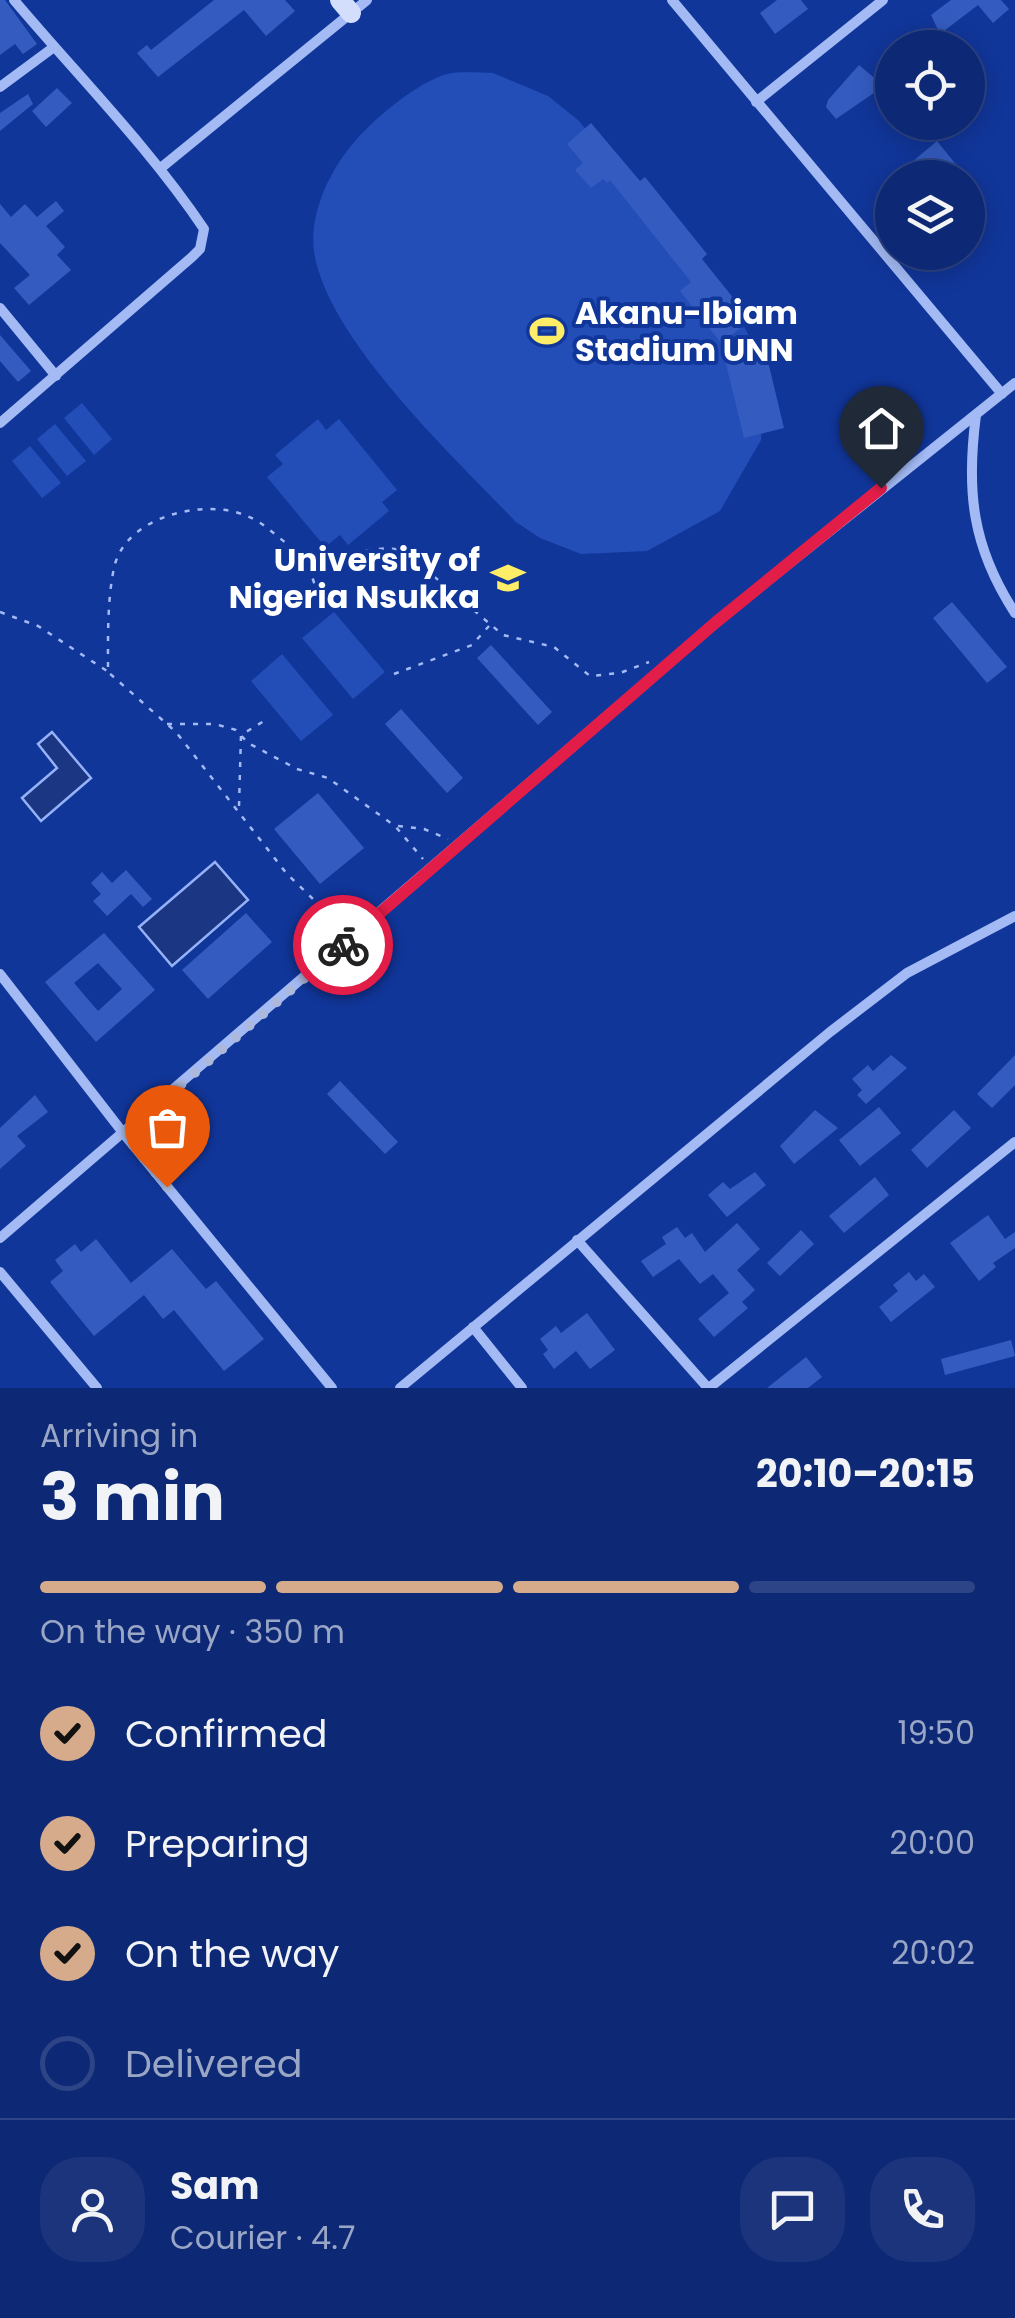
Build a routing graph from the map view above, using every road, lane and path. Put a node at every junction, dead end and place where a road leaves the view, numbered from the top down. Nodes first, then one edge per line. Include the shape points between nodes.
1 (14, 0) edge
2 (672, 0) edge
3 (875, 2) edge
4 (353, 4) edge
5 (54, 47) junction
6 (0, 87) edge
7 (756, 102) junction
8 (162, 166) junction
9 (0, 308) edge
10 (56, 376) junction
11 (1015, 384) edge
12 (1002, 394) junction
13 (976, 415) junction
14 (0, 423) edge
15 (304, 554) junction
16 (323, 608) dead end
17 (0, 612) edge
18 (1015, 613) edge
19 (490, 624) junction
20 (649, 662) dead end
21 (108, 672) junction
22 (394, 674) dead end
23 (268, 718) dead end
24 (167, 724) junction
25 (241, 736) junction
26 (239, 807) junction
27 (395, 826) junction
28 (459, 843) junction
29 (431, 868) junction
30 (1015, 916) edge
31 (356, 933) junction
32 (0, 974) edge
33 (124, 1134) junction
34 (1015, 1142) edge
35 (0, 1238) edge
36 (578, 1240) junction
37 (0, 1272) edge
38 (473, 1327) junction
39 (97, 1388) edge
40 (332, 1388) edge
41 (400, 1388) edge
42 (522, 1388) edge
43 (709, 1388) edge

1 - 5 street
2 - 7 street
3 - 7 street
4 - 8 street
5 - 6 street
5 - 8 street
7 - 12 street
8 - 10 street via 204,229 200,248
9 - 10 street
10 - 14 street
11 - 12 street
12 - 13 street
13 - 18 street via 972,510
13 - 28 street via 715,623
15 - 16 path
15 - 19 path via 390,547 404,552
15 - 21 path via 255,520 225,509 161,516 116,560
17 - 21 path via 38,626
19 - 20 path via 517,641 554,647 590,676
19 - 22 path via 472,645
21 - 24 path
23 - 25 path
24 - 25 path via 215,724
24 - 26 path
25 - 26 path
25 - 27 path via 297,769 328,778
26 - 31 path via 287,874
27 - 28 path
27 - 29 path
28 - 29 street
29 - 31 street
30 - 36 street via 907,973
31 - 33 street
32 - 33 street
33 - 35 street
33 - 40 street
34 - 43 street
36 - 38 street
36 - 43 street
37 - 39 street
38 - 41 street
38 - 42 street

